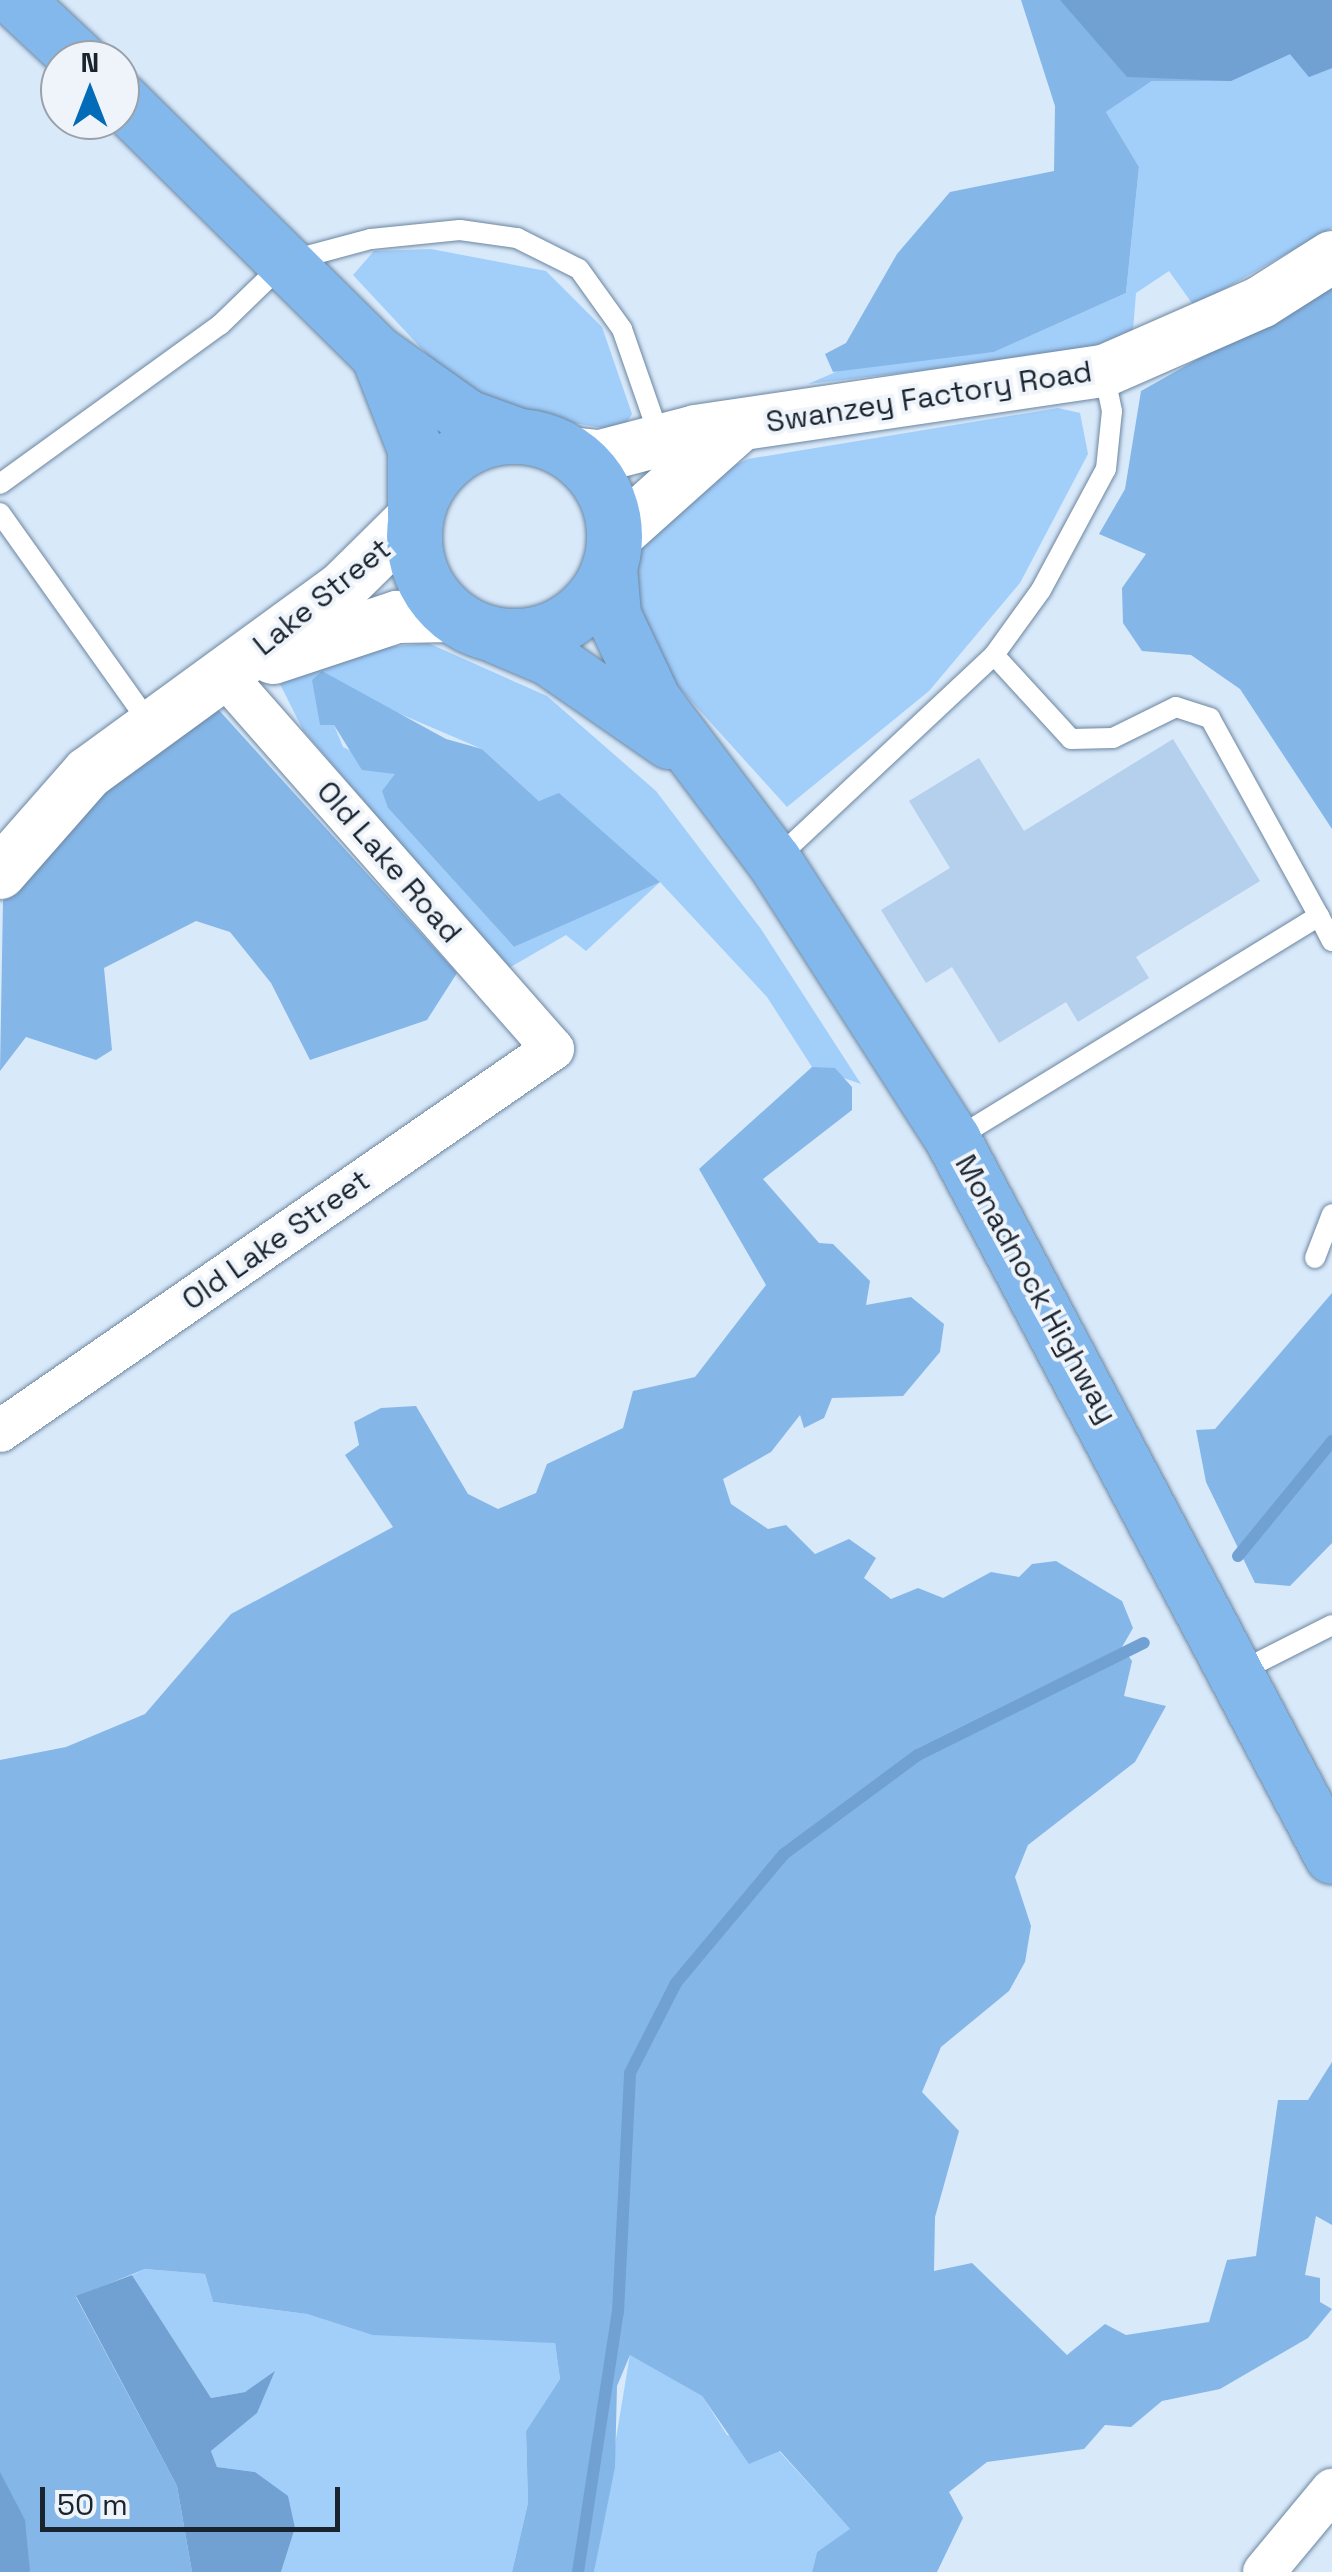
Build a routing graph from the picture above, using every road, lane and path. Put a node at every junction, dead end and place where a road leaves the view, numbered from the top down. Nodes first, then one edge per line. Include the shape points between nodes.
1 (16, 0) edge
2 (59, 40) edge
3 (140, 119) edge
4 (1332, 258) edge
5 (285, 262) junction
6 (378, 354) junction
7 (1104, 371) junction
8 (738, 427) junction
9 (519, 436) junction
10 (660, 440) junction
11 (570, 453) junction
12 (0, 484) edge
13 (0, 513) edge
14 (415, 516) junction
15 (611, 553) junction
16 (476, 626) junction
17 (994, 655) junction
18 (224, 674) junction
19 (149, 723) junction
20 (688, 754) junction
21 (774, 861) junction
22 (0, 873) edge
23 (1318, 916) junction
24 (1332, 940) edge
25 (553, 1049) joint
26 (953, 1140) junction
27 (1332, 1214) edge
28 (1314, 1258) dead end
29 (0, 1431) edge
30 (1332, 1626) edge
31 (1241, 1672) junction
32 (1332, 1856) edge
33 (1332, 2490) edge
34 (1264, 2572) edge

1 - 2 highway
3 - 5 highway
4 - 7 street, Swanzey Factory Road via 1261,302
5 - 6 highway
5 - 10 lane via 371,239 460,230 554,251 579,268 622,329
5 - 12 lane via 220,325
6 - 9 highway via 467,417
6 - 14 highway via 415,449
7 - 8 street, Swanzey Factory Road
7 - 17 lane via 1112,411 1106,469
8 - 10 street, Swanzey Factory Road
8 - 15 street, Swanzey Factory Road
9 - 11 highway
9 - 14 highway via 492,438 444,464
10 - 11 street, Swanzey Factory Road via 601,456
11 - 15 highway via 606,495
13 - 19 lane
14 - 16 highway via 422,580
14 - 18 street, Lake Street via 373,562
15 - 16 highway via 586,606 560,626
15 - 20 highway, Monadnock Highway via 614,615
16 - 18 street, Lake Street via 364,625
16 - 20 highway, Monadnock Highway via 550,658
17 - 21 lane
17 - 23 lane via 1071,739 1113,738 1176,707 1210,718
18 - 19 street, Lake Street
18 - 25 street, Old Lake Road
19 - 22 street, Lake Street via 88,773
20 - 21 highway, Monadnock Highway
21 - 26 highway, Monadnock Highway
23 - 24 lane
23 - 26 lane
25 - 29 street, Old Lake Street
26 - 31 highway, Monadnock Highway
27 - 28 lane
30 - 31 lane
31 - 32 highway, Monadnock Highway
33 - 34 street

